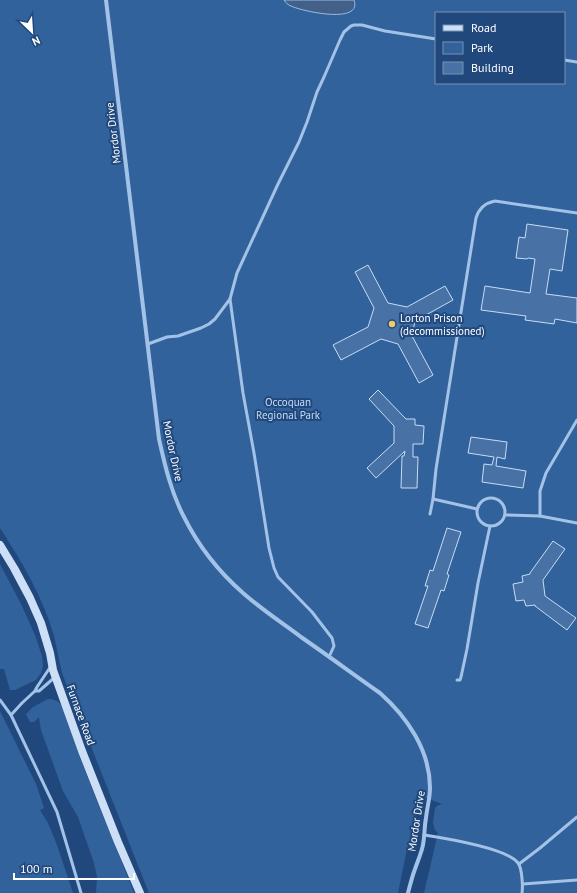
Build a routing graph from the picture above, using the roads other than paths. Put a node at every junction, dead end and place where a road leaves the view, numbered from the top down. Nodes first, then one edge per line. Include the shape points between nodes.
1 (106, 0) edge
2 (435, 39) edge
3 (565, 60) edge
4 (577, 62) edge
5 (577, 213) edge
6 (230, 299) junction
7 (148, 344) junction
8 (577, 420) edge
9 (433, 499) junction
10 (477, 509) junction
11 (430, 514) dead end
12 (506, 515) junction
13 (540, 516) junction
14 (577, 523) edge
15 (490, 526) junction
16 (0, 545) edge
17 (329, 657) junction
18 (52, 665) junction
19 (56, 677) junction
20 (457, 680) dead end
21 (35, 691) junction
22 (0, 700) edge
23 (11, 715) junction
24 (577, 817) edge
25 (424, 835) junction
26 (519, 864) junction
27 (577, 880) edge
28 (523, 884) junction
29 (81, 893) edge
30 (140, 893) edge
31 (408, 893) edge
32 (522, 893) edge

1 - 7 street, Mordor Drive
2 - 6 lane via 362,25 351,26 344,32 317,92 299,142 237,273
3 - 4 lane
5 - 9 lane via 495,201 486,204 478,213
6 - 7 lane via 209,324
6 - 17 lane via 243,393 274,568 278,577 312,612 332,638 334,646
7 - 17 street, Mordor Drive via 159,439 165,468 177,502 192,532 215,564 243,593
8 - 13 lane via 546,473 540,491
9 - 10 lane
9 - 11 lane
10 - 12 lane via 481,501 494,497 502,502
10 - 15 lane via 479,519
12 - 13 lane
12 - 15 lane via 498,524
13 - 14 lane
15 - 20 lane via 461,677
16 - 18 main road, Furnace Road via 41,623
17 - 25 street, Mordor Drive via 386,698 413,731 424,757 430,783
18 - 19 main road, Furnace Road
18 - 21 lane
19 - 21 lane via 39,692
19 - 30 main road, Furnace Road via 85,758
21 - 23 lane
22 - 23 lane
23 - 29 lane via 57,812
24 - 26 lane
25 - 26 lane via 481,846 512,857
25 - 31 street, Mordor Drive
26 - 28 lane
27 - 28 lane
28 - 32 lane

